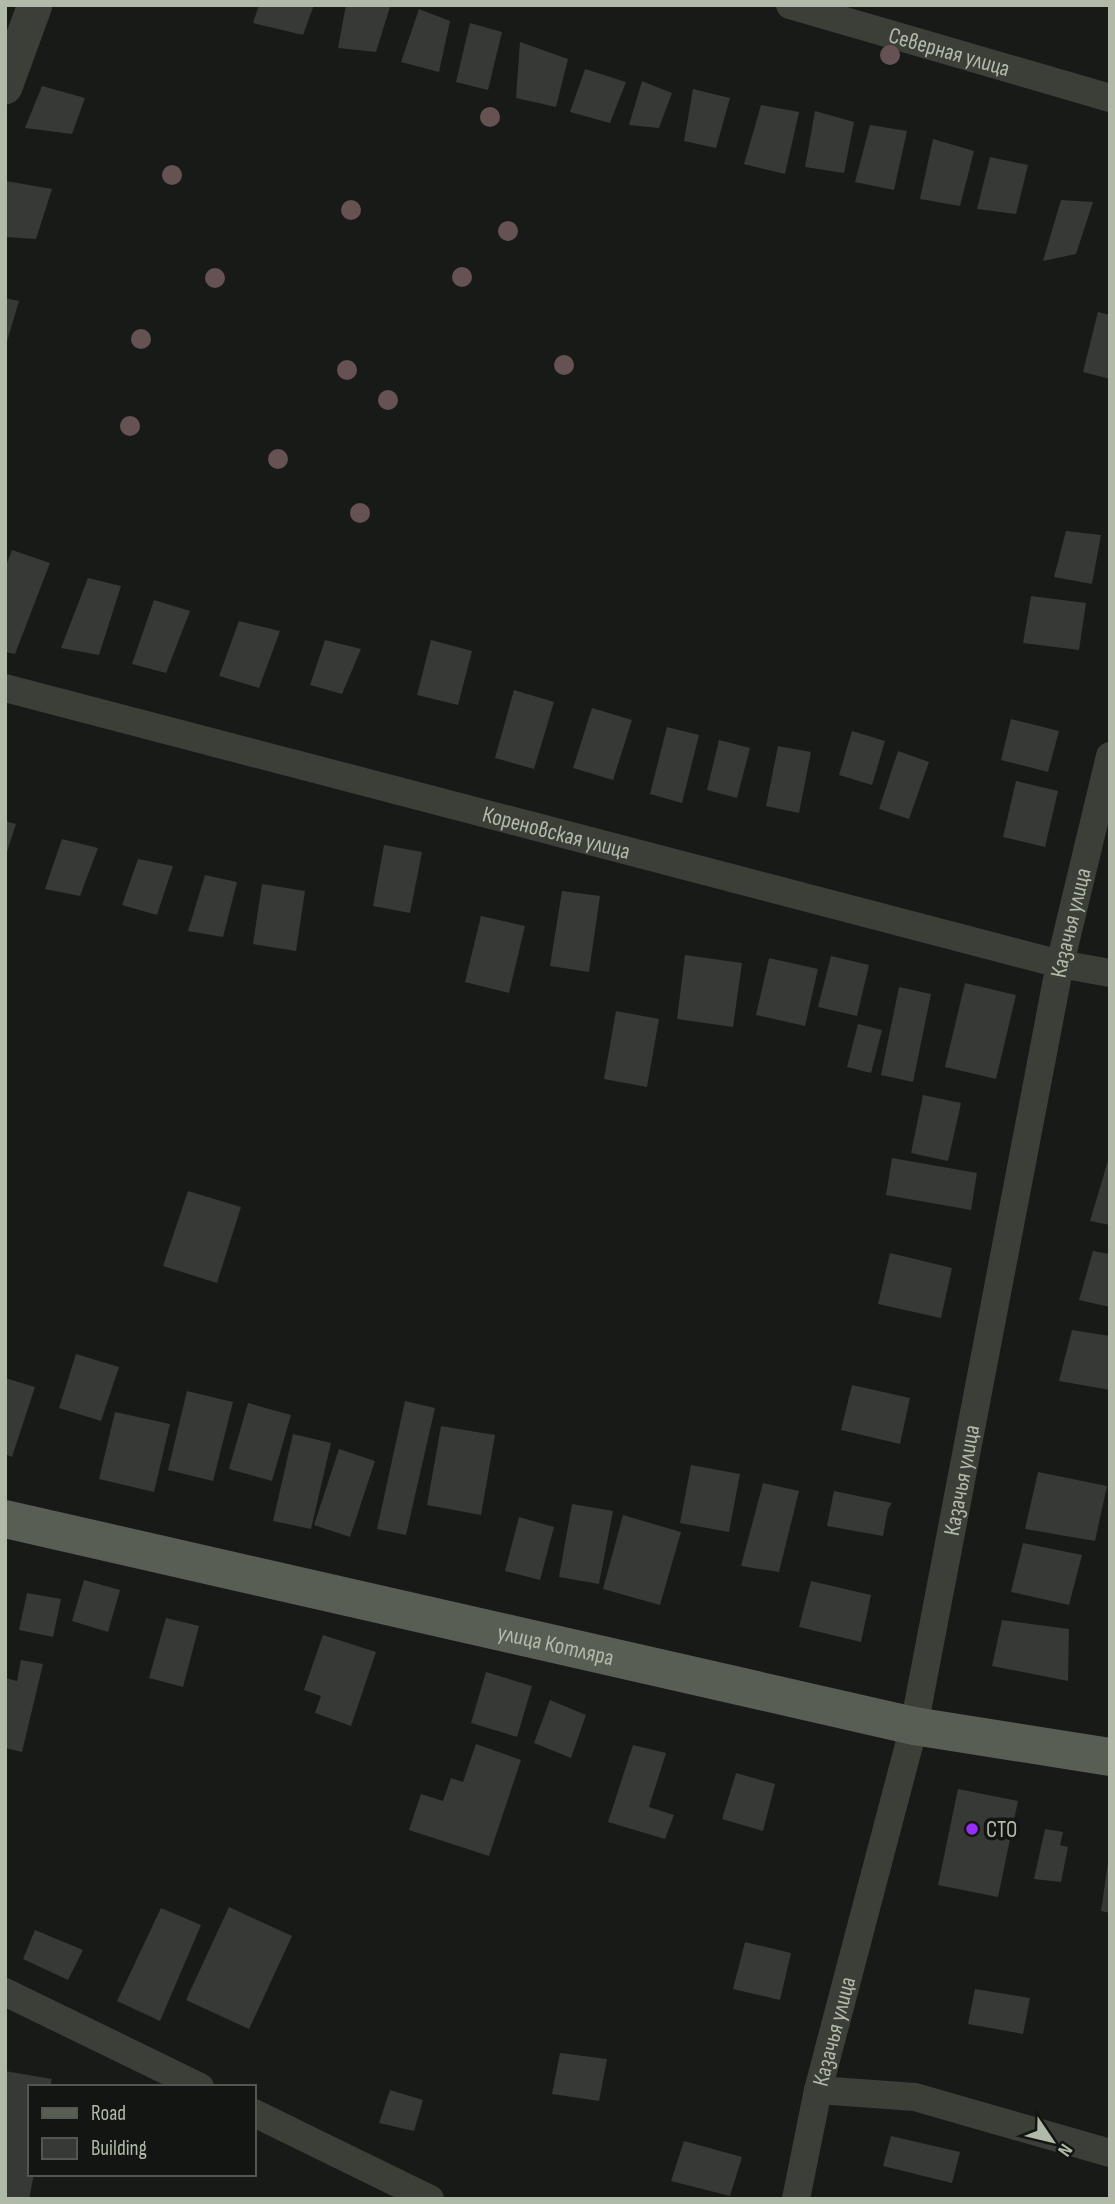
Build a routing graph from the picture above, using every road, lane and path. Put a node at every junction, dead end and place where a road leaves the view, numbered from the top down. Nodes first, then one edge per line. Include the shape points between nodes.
1 (35, 5) edge
2 (790, 5) edge
3 (5, 87) edge
4 (1110, 99) edge
5 (5, 688) edge
6 (1110, 756) edge
7 (1060, 964) junction
8 (1110, 974) edge
9 (5, 1519) edge
10 (914, 1726) junction
11 (1110, 1757) edge
12 (5, 1992) edge
13 (196, 2085) edge
14 (818, 2090) junction
15 (256, 2114) edge
16 (1110, 2153) edge
17 (430, 2199) edge
18 (796, 2199) edge

1 - 3 street
2 - 4 street, Северная улица
5 - 7 street, Кореновская улица
6 - 7 street, Казачья улица
7 - 8 street, Кореновская улица
7 - 10 street, Казачья улица
9 - 10 main road, улица Котляра
10 - 11 main road, улица Котляра
10 - 14 street, Казачья улица
12 - 13 street
14 - 16 street via 915,2097
14 - 18 street, Казачья улица
15 - 17 street

